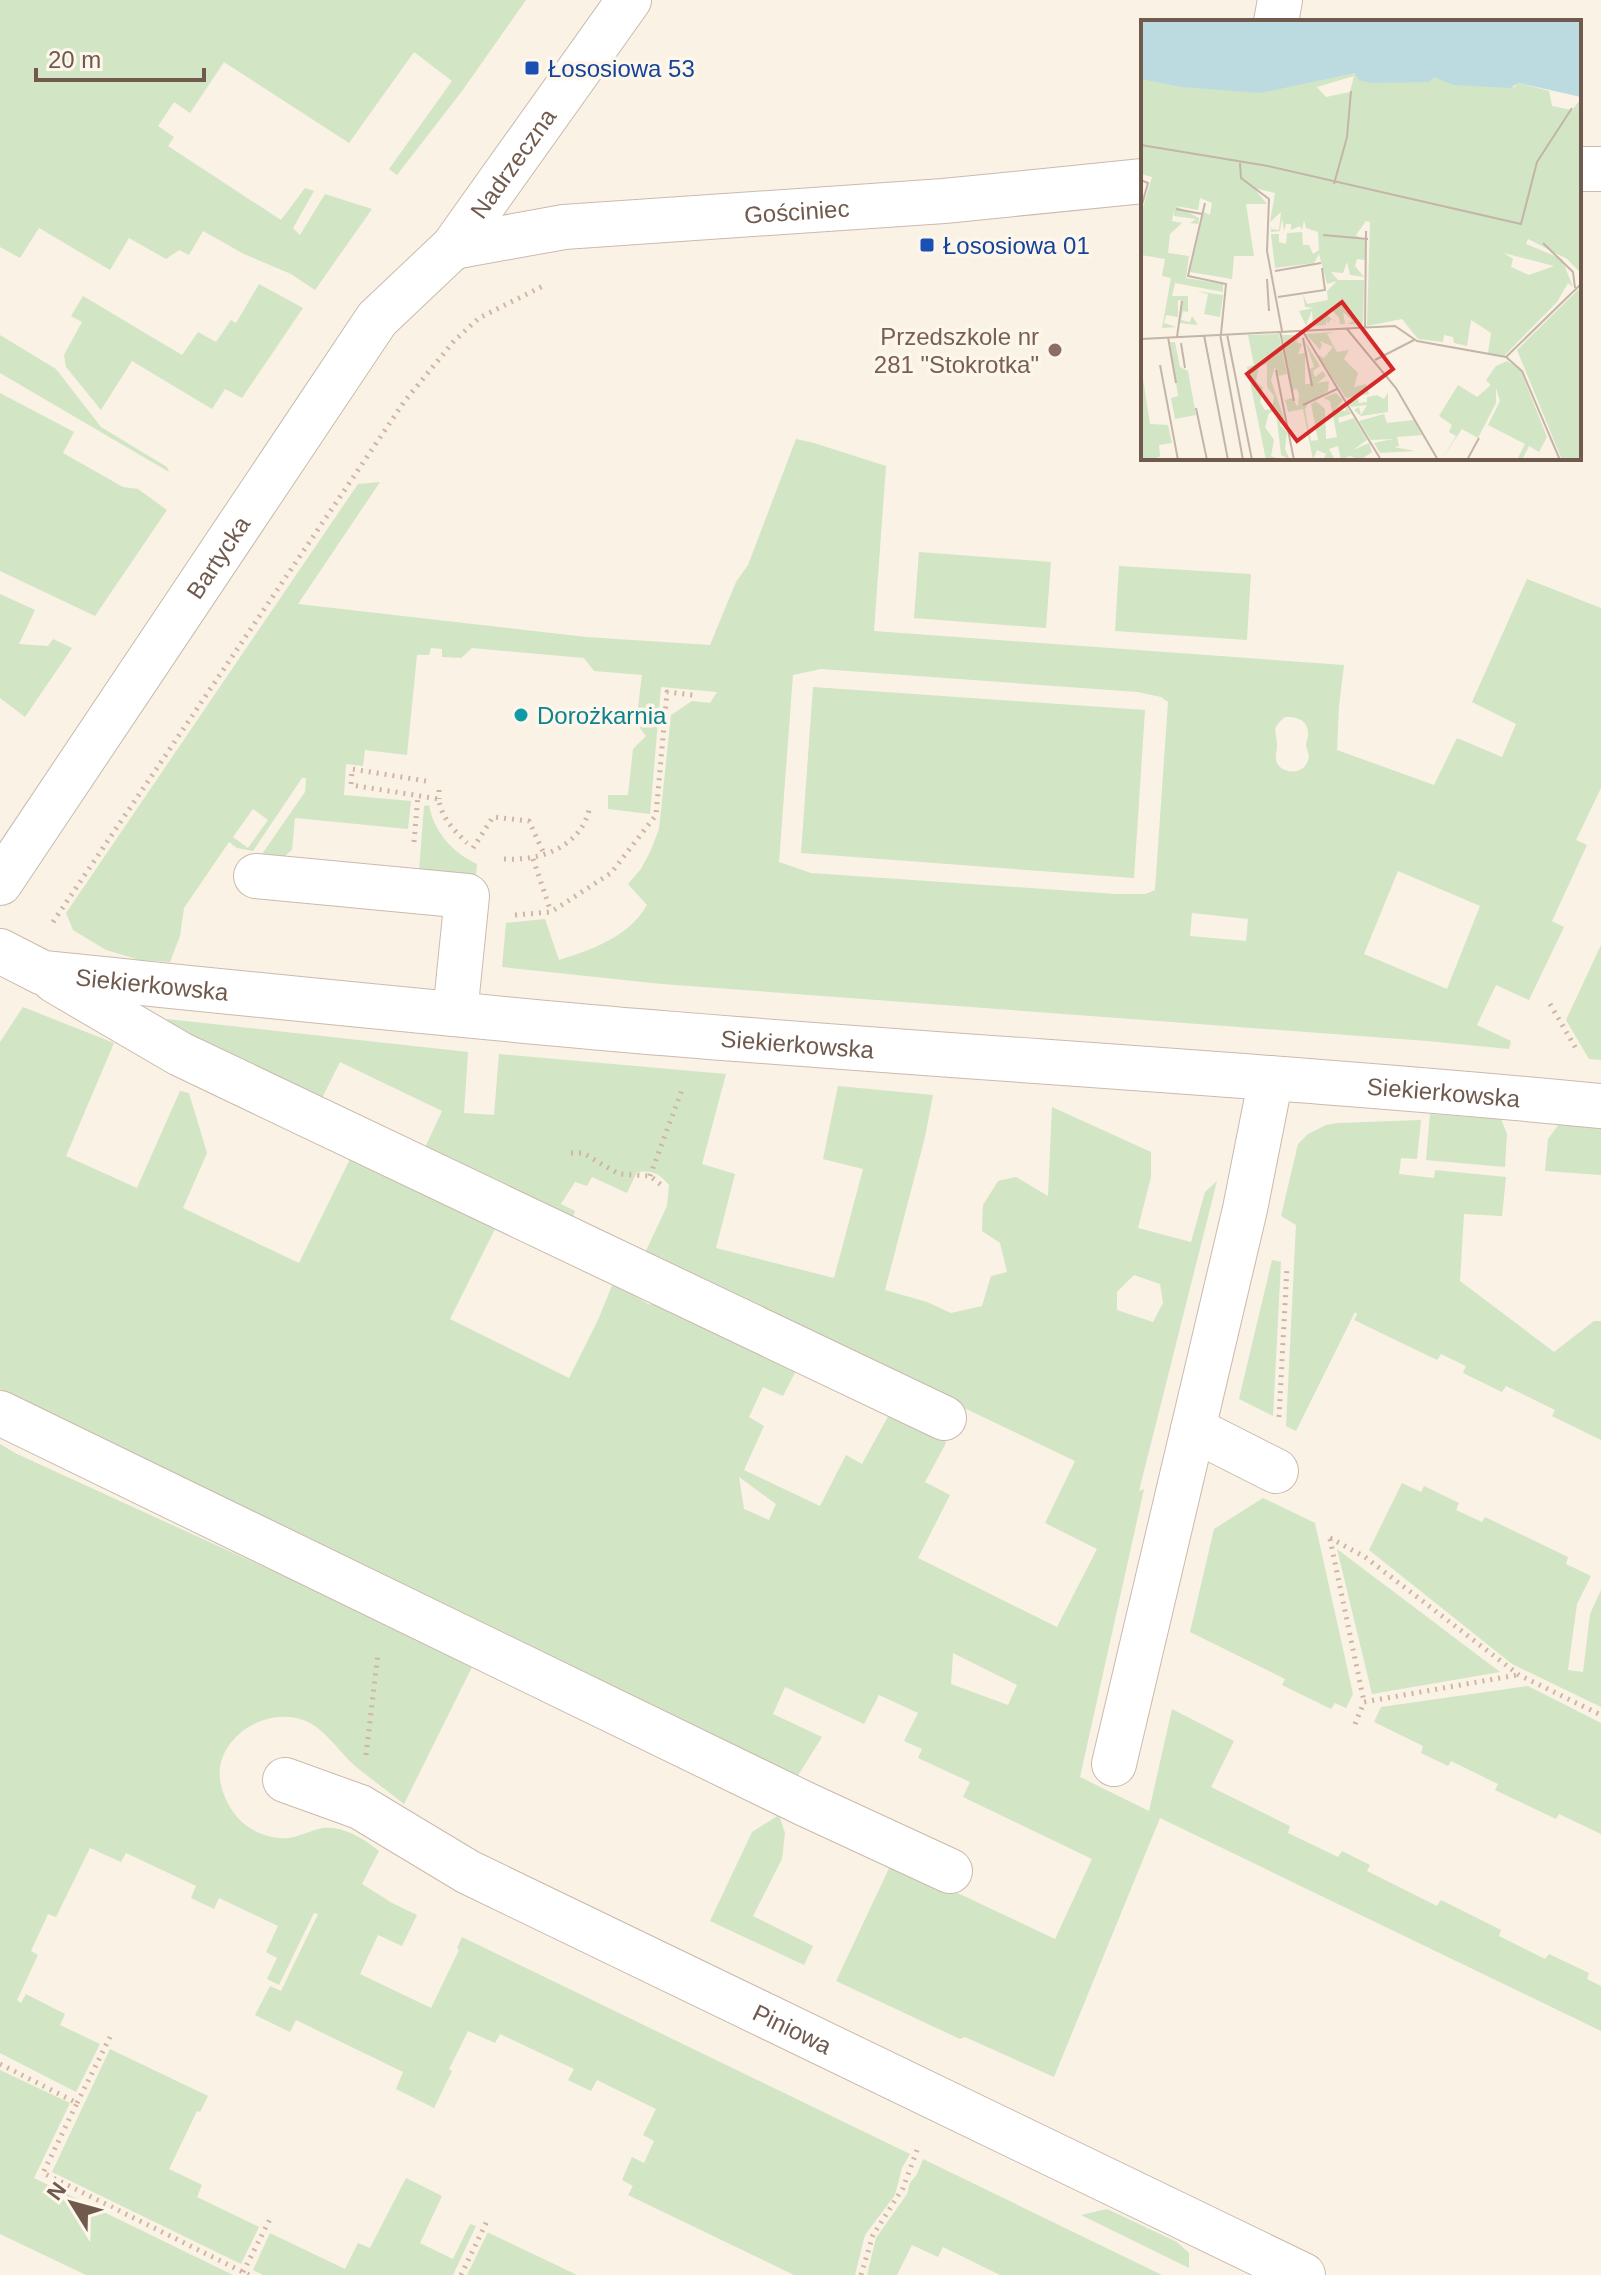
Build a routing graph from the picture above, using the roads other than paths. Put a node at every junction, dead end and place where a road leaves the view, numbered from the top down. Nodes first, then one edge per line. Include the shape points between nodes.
1 (629, 0) edge
2 (1280, 0) edge
3 (1276, 20) edge
4 (1141, 181) edge
5 (453, 247) junction
6 (256, 876) dead end
7 (0, 883) edge
8 (23, 963) edge
9 (455, 1014) junction
10 (1271, 1078) junction
11 (1601, 1106) edge
12 (0, 1413) edge
13 (944, 1418) dead end
14 (1193, 1429) junction
15 (1277, 1451) road end
16 (1114, 1764) dead end
17 (285, 1780) dead end
18 (950, 1871) dead end
19 (1303, 2275) edge

1 - 5 street, Nadrzeczna
2 - 3 street
4 - 5 street, Gościniec via 944,201 580,226
5 - 7 street, Bartycka via 377,319
6 - 9 street via 467,896
8 - 9 street, Siekierkowska
8 - 13 street via 180,1054
9 - 10 street, Siekierkowska
10 - 11 street, Siekierkowska
10 - 14 street
12 - 18 street
14 - 15 street
14 - 16 street
17 - 19 street, Piniowa via 360,1807 468,1872

